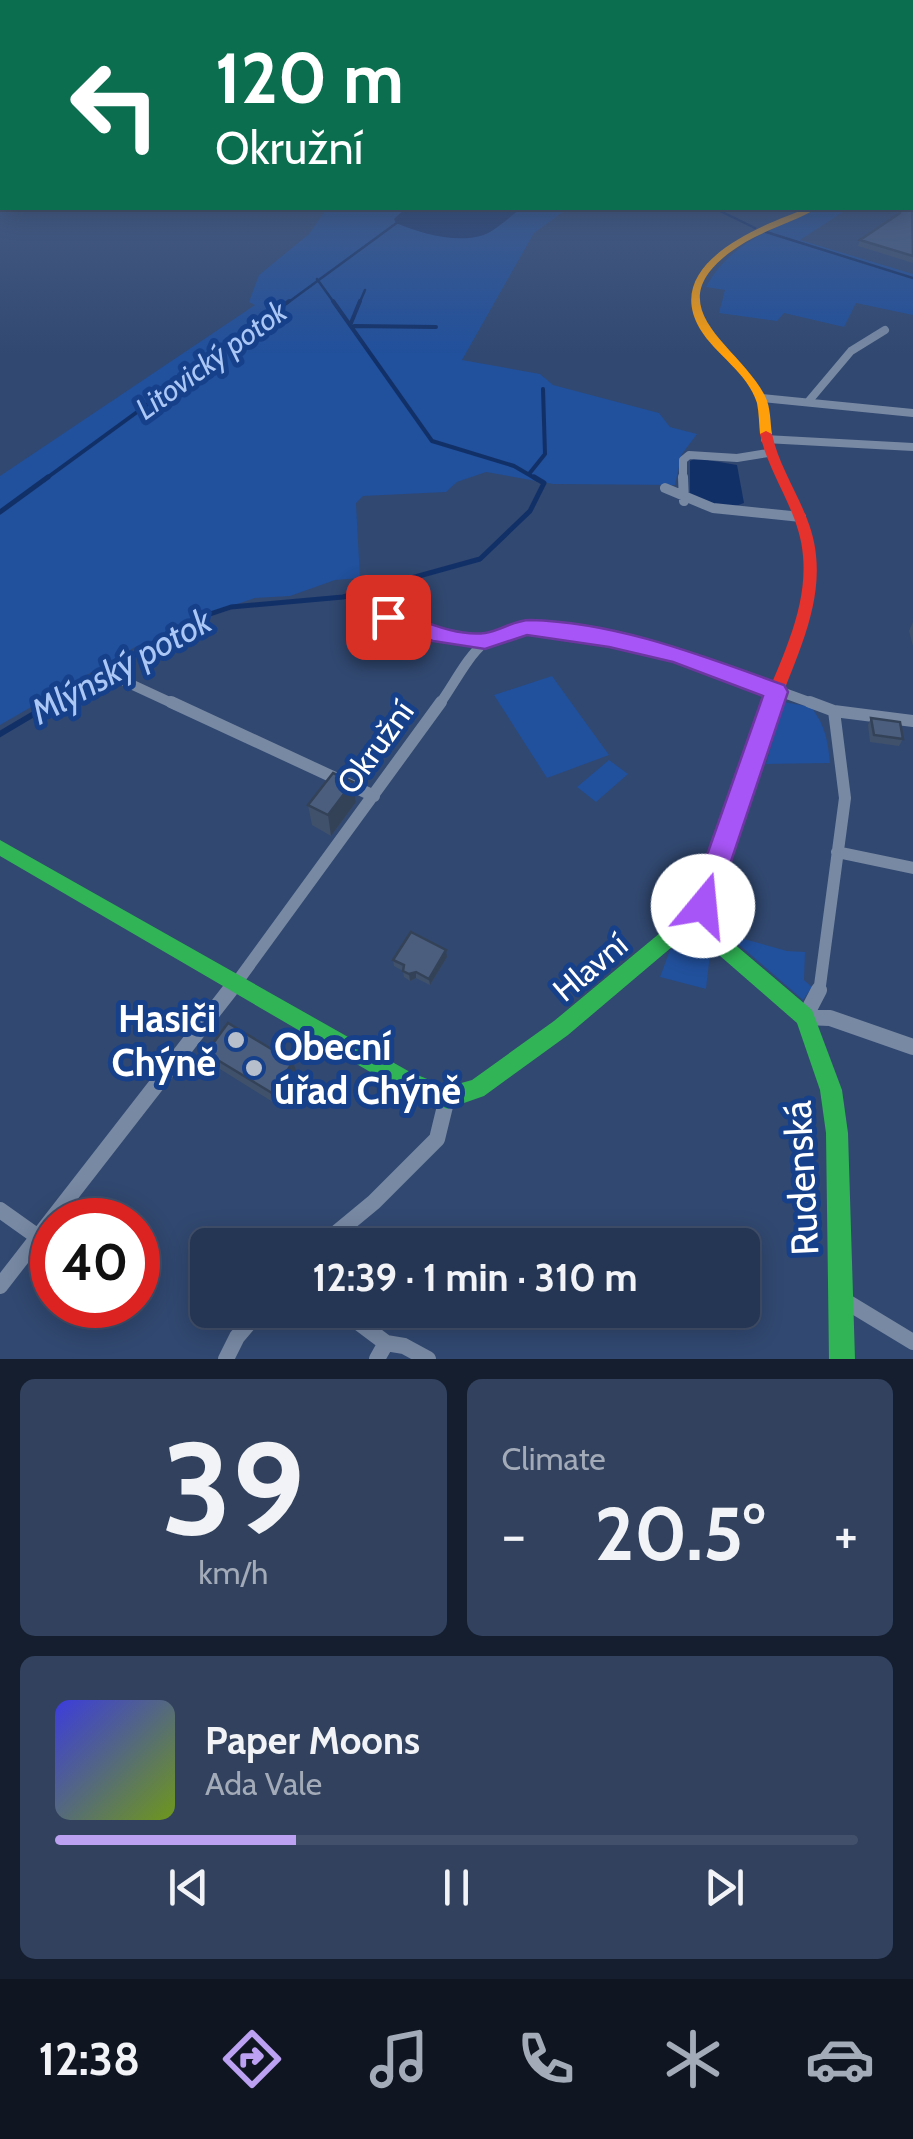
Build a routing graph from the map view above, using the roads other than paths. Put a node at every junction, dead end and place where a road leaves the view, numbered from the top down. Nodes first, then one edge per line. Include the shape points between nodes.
1 (764, 227) edge
2 (885, 330) dead end
3 (761, 398) junction
4 (808, 402) junction
5 (913, 413) edge
6 (766, 446) junction
7 (913, 447) edge
8 (665, 488) dead end
9 (684, 501) junction
10 (801, 517) junction
11 (367, 587) dead end
12 (485, 642) junction
13 (122, 680) dead end
14 (776, 692) junction
15 (834, 711) junction
16 (910, 719) edge
17 (374, 796) junction
18 (0, 847) edge
19 (837, 852) junction
20 (913, 868) edge
21 (699, 926) junction
22 (236, 983) junction
23 (806, 1017) junction
24 (913, 1047) edge
25 (447, 1098) junction
26 (69, 1198) edge
27 (0, 1210) edge
28 (343, 1228) edge
29 (30, 1232) edge
30 (30, 1248) edge
31 (0, 1286) edge
32 (839, 1296) junction
33 (245, 1328) edge
34 (359, 1328) edge
35 (913, 1342) edge
36 (381, 1351) edge
37 (226, 1359) edge
38 (428, 1359) edge
39 (842, 1359) edge

1 - 3 street via 705,270 692,294 701,324
2 - 4 street via 836,364
3 - 4 street
3 - 6 street
4 - 5 street
6 - 7 street
6 - 9 street via 737,458 683,460
6 - 10 street
8 - 9 street
9 - 10 street
10 - 14 street via 812,572 799,638
11 - 12 street via 388,617
12 - 14 street via 526,628 609,639
12 - 17 street, Okružní
13 - 17 street
14 - 15 street
14 - 21 street
15 - 16 street
15 - 19 street via 845,798
17 - 22 street, Okružní
18 - 22 street
19 - 20 street
19 - 23 street via 818,998
21 - 23 street
21 - 25 street, Hlavní via 673,934 477,1089
22 - 25 street via 403,1080
22 - 26 street, Okružní
23 - 24 street via 830,1018
23 - 32 street, Rudenská via 832,1090 838,1134
25 - 28 street via 437,1139
27 - 29 street
30 - 31 street, Okružní
32 - 35 street
32 - 39 street, Rudenská
33 - 37 street
34 - 36 street
36 - 38 street via 404,1346

